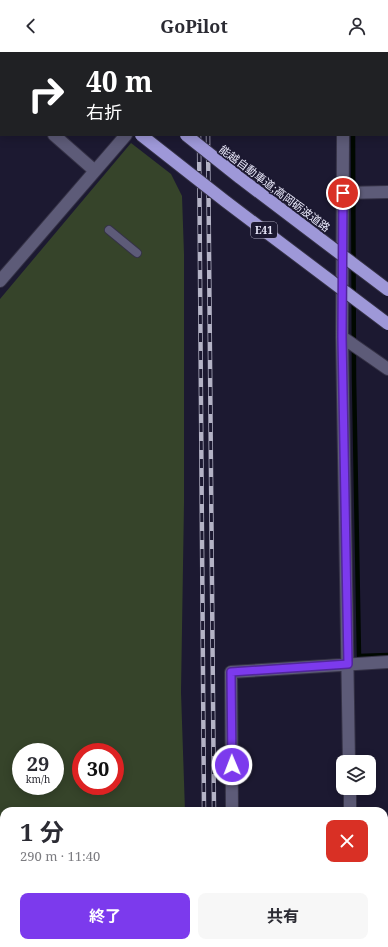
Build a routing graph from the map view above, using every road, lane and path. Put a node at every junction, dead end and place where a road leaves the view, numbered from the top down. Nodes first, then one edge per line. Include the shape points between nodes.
1 (55, 136) edge
2 (125, 136) edge
3 (142, 136) edge
4 (187, 136) edge
5 (344, 136) edge
6 (95, 171) junction
7 (347, 192) junction
8 (388, 192) edge
9 (109, 230) dead end
10 (137, 253) dead end
11 (0, 281) edge
12 (388, 290) edge
13 (388, 324) edge
14 (347, 341) junction
15 (388, 369) edge
16 (388, 662) edge
17 (348, 664) junction
18 (349, 755) edge
19 (350, 795) edge
20 (232, 807) edge
21 (350, 807) edge

1 - 6 street
2 - 6 street
3 - 13 highway, E41, bridge
4 - 12 highway, 能越自動車道;高岡砺波道路 / E41, bridge
5 - 7 street
6 - 11 street
7 - 8 street
7 - 14 street
9 - 10 lane
14 - 15 street
14 - 17 street
16 - 17 street
17 - 18 street
17 - 20 street via 231,672
19 - 21 street

